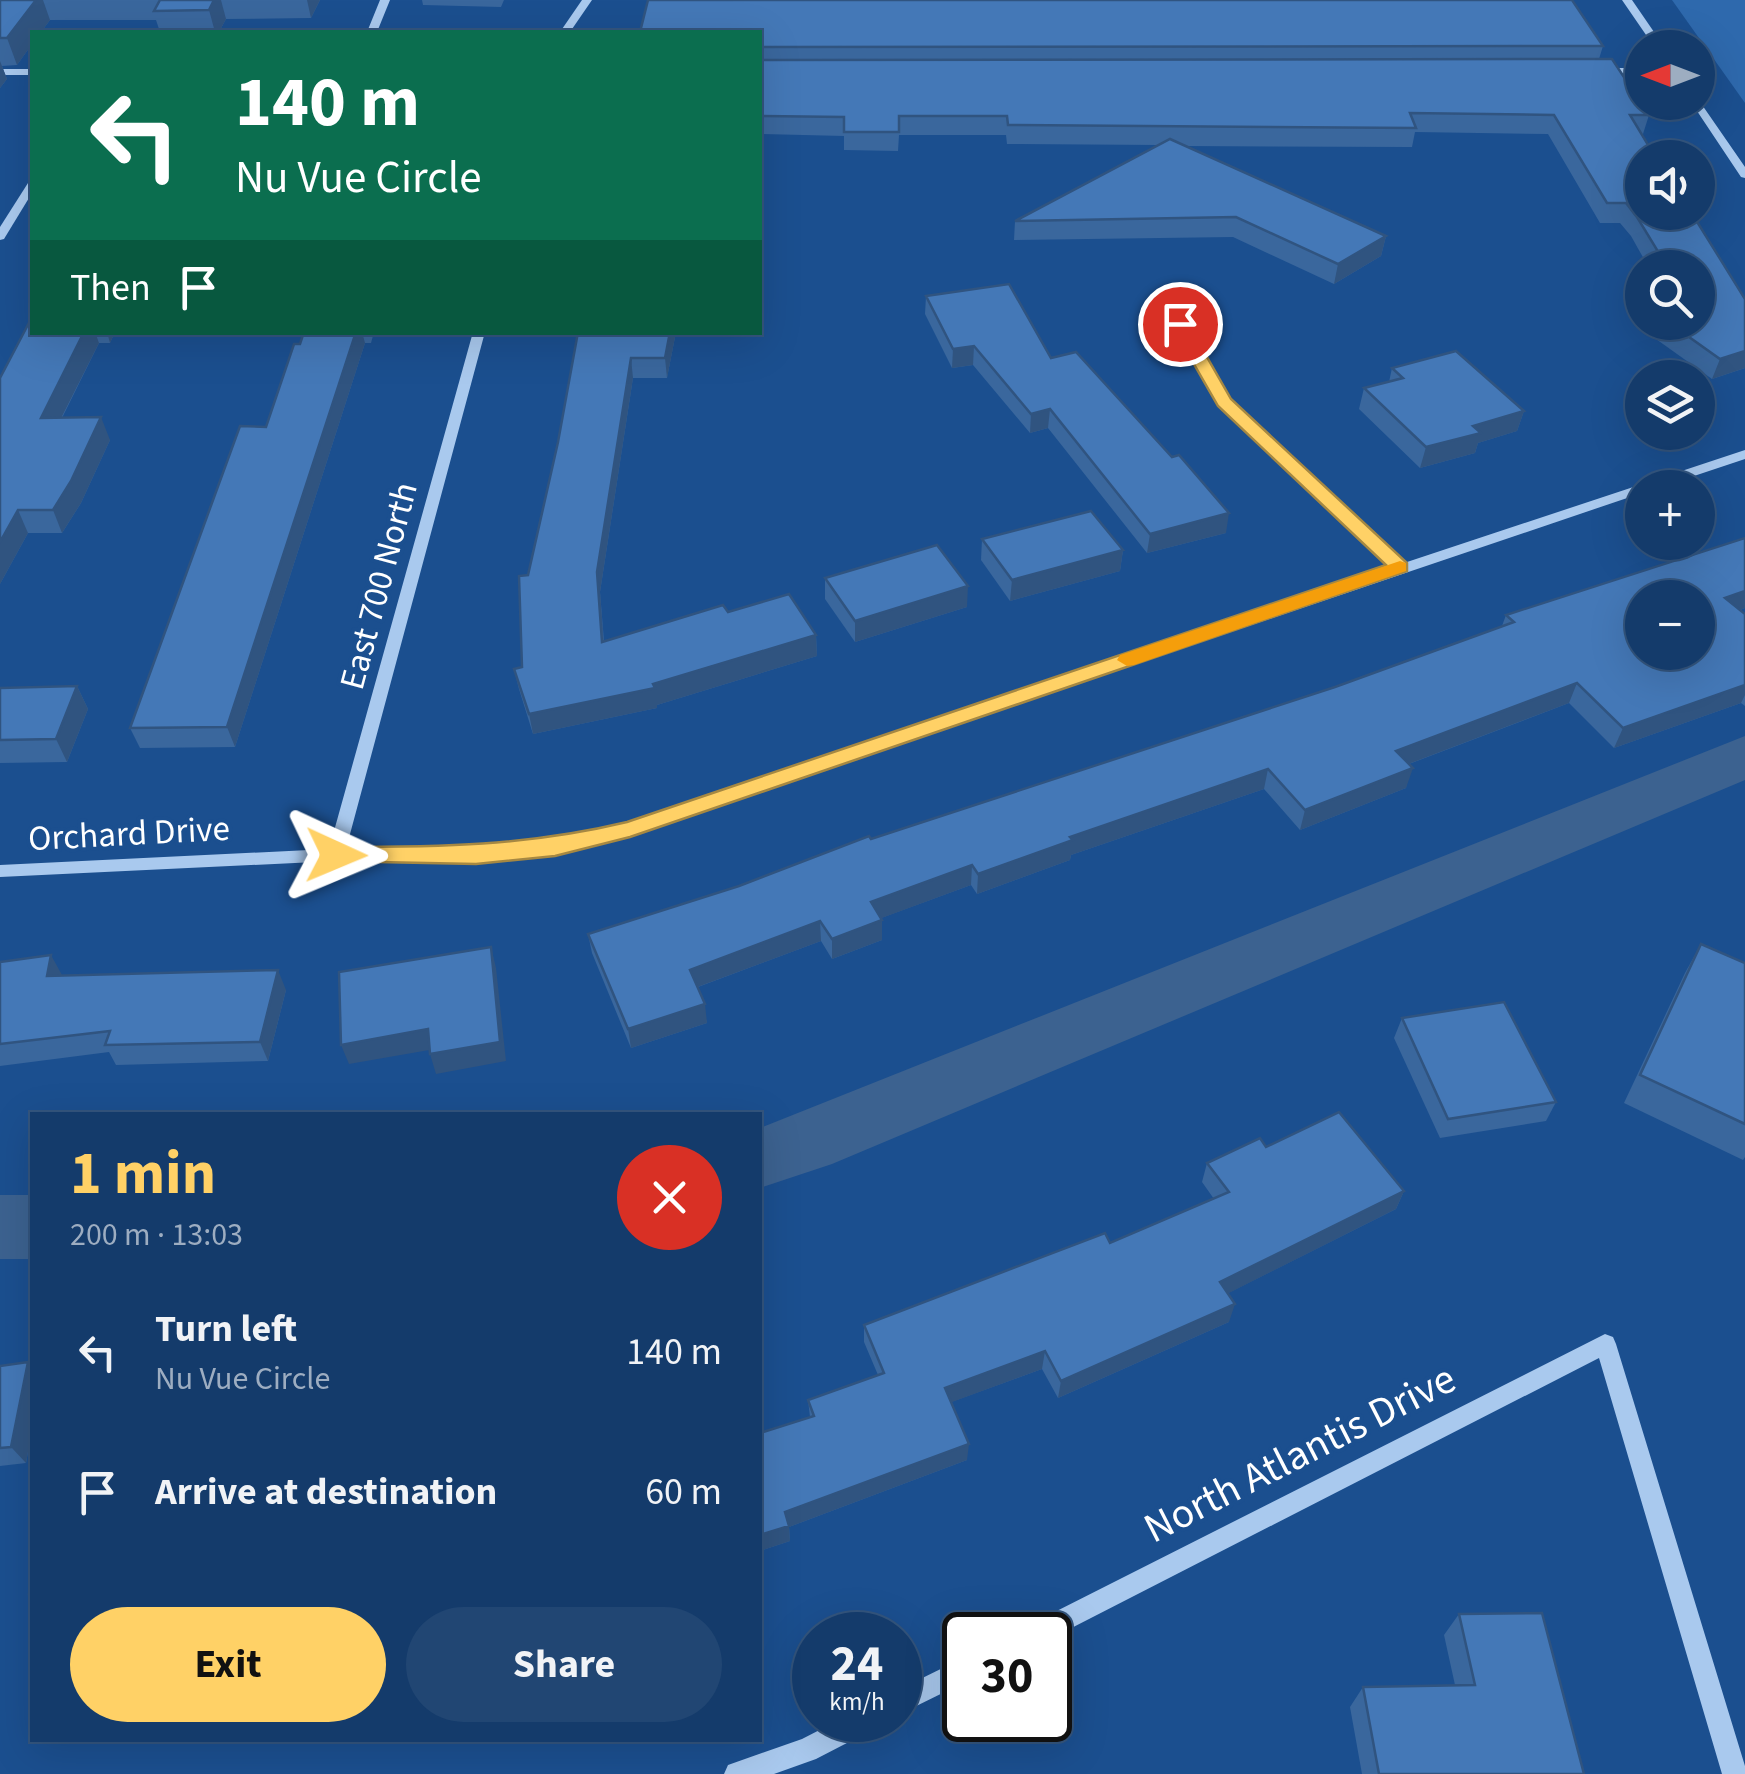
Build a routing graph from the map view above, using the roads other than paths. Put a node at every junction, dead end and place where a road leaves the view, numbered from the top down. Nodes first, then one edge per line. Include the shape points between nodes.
1 (385, 0) edge
2 (587, 0) edge
3 (1628, 0) edge
4 (373, 30) edge
5 (566, 30) edge
6 (1648, 30) edge
7 (1625, 70) edge
8 (1593, 71) edge
9 (0, 72) edge
10 (30, 72) edge
11 (1708, 120) edge
12 (1745, 176) edge
13 (30, 188) edge
14 (0, 236) edge
15 (1180, 324) dead end
16 (479, 335) edge
17 (1745, 454) edge
18 (1697, 470) edge
19 (1625, 494) edge
20 (1400, 567) junction
21 (336, 855) junction
22 (0, 870) edge
23 (1072, 1615) edge
24 (823, 1742) edge
25 (737, 1774) edge
26 (1736, 1774) edge

1 - 4 street
2 - 5 street
3 - 6 street
7 - 8 street
9 - 10 street
11 - 12 street
13 - 14 street
15 - 20 street via 1224,402
16 - 21 street, East 700 North
17 - 18 street, Orchard Drive
19 - 20 street, Orchard Drive
20 - 21 street, Orchard Drive via 630,829 476,856
21 - 22 street, Orchard Drive
23 - 26 street, North Atlantis Drive via 1604,1344
24 - 25 street

